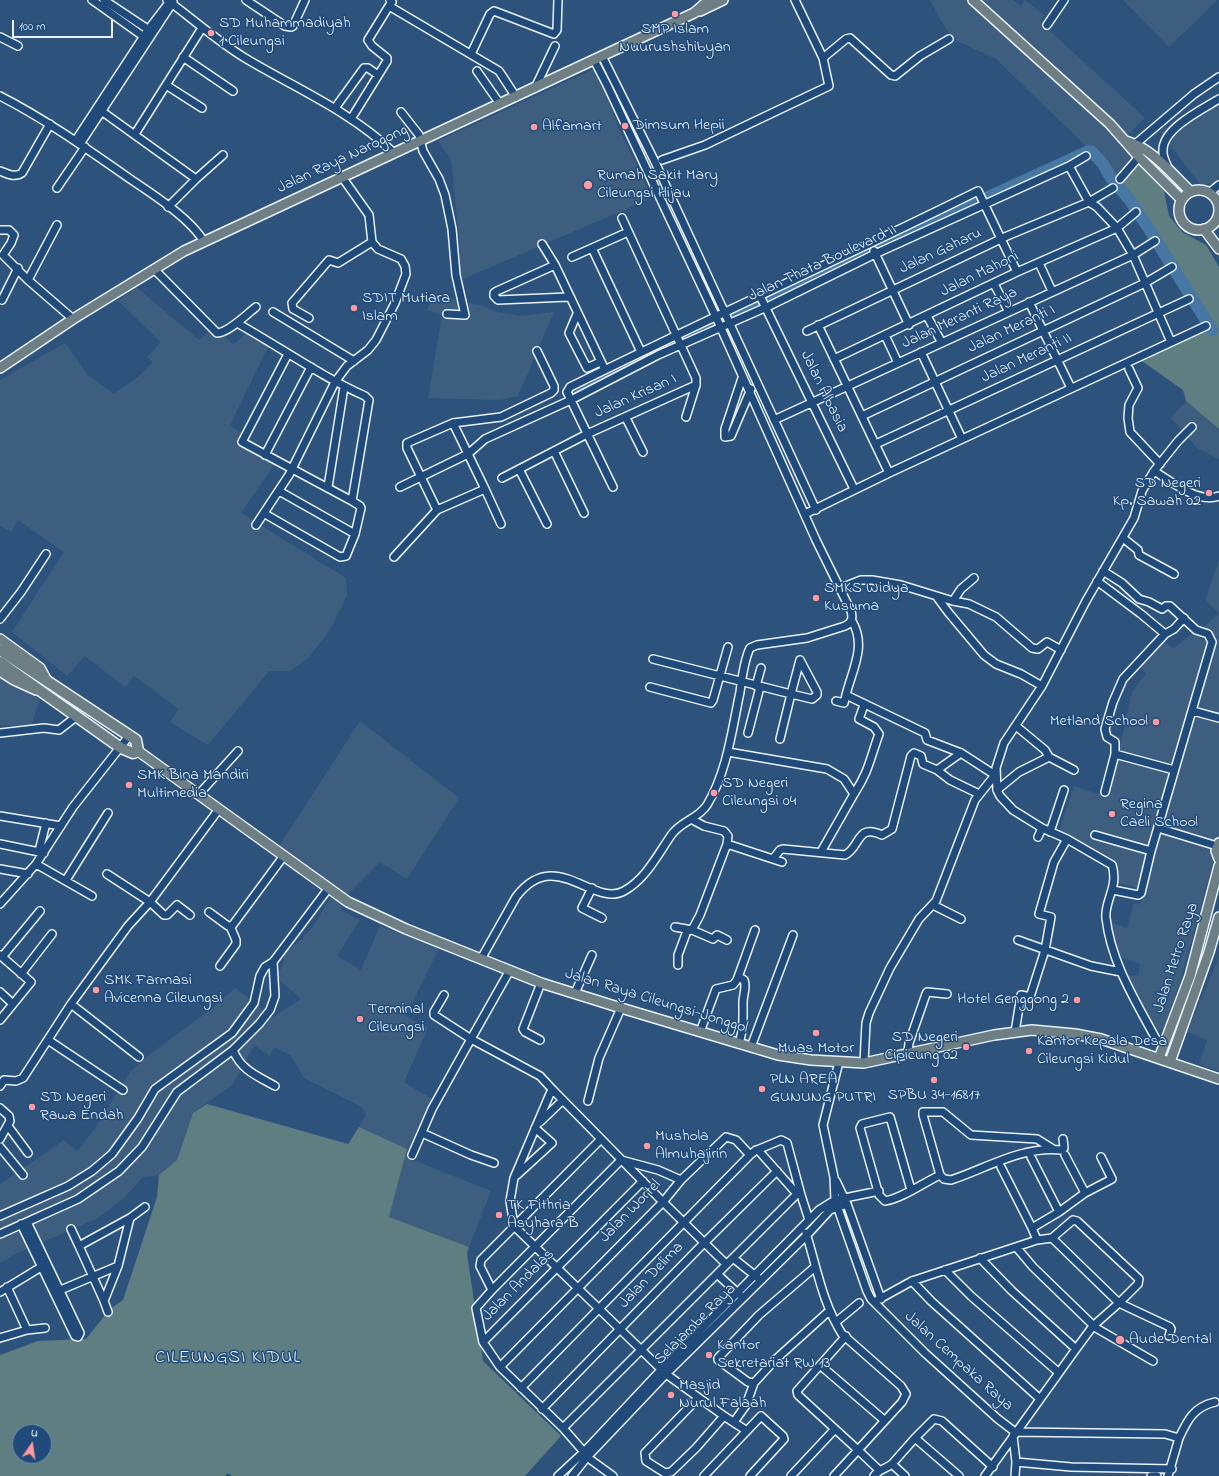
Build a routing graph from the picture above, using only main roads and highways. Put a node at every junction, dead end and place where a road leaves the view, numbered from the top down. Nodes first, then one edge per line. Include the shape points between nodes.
1 (709, 0) edge
2 (731, 0) edge
3 (973, 0) edge
4 (722, 1) edge
5 (694, 13) junction
6 (1131, 144) junction
7 (1190, 191) junction
8 (1182, 200) junction
9 (1218, 202) edge
10 (1217, 223) edge
11 (1204, 229) junction
12 (1219, 249) edge
13 (0, 368) edge
14 (0, 639) edge
15 (0, 650) edge
16 (0, 662) edge
17 (0, 671) edge
18 (48, 682) junction
19 (45, 693) junction
20 (138, 751) junction
21 (1218, 844) edge
22 (1219, 859) edge
23 (1219, 866) edge
24 (1219, 917) edge
25 (1159, 1058) junction
26 (1170, 1062) junction
27 (1219, 1079) edge

1 - 5 main road, Jalan Raya Narogong
2 - 4 main road
3 - 6 main road
4 - 5 main road
5 - 13 main road, Jalan Raya Narogong via 184,251
6 - 7 main road via 1169,169
6 - 8 main road via 1139,157
7 - 8 main road
7 - 9 main road via 1203,190
8 - 11 main road via 1179,210 1182,221 1192,228
9 - 10 main road
10 - 11 main road
11 - 12 main road
14 - 18 main road, Jalan Raya Cileungsi-Jonggol via 40,668
15 - 18 highway, Jalan Raya Cileungsi-Jonggol
16 - 19 highway, Jalan Raya Cileungsi-Jonggol
17 - 19 main road, Jalan Raya Cileungsi-Jonggol via 24,686
18 - 20 highway, Jalan Raya Cileungsi-Jonggol via 136,740
19 - 20 highway, Jalan Raya Cileungsi-Jonggol via 121,748 133,753
20 - 25 main road, Jalan Raya Cileungsi-Jonggol via 328,889 366,912 541,983 739,1044 778,1055 864,1063 994,1035 1032,1030 1088,1036
21 - 22 main road via 1216,851
23 - 25 main road, Jalan Metro Raya via 1190,976
24 - 26 main road, Jalan Metro Raya
25 - 26 main road, Jalan Raya Cileungsi-Jonggol
26 - 27 main road, Jalan Raya Cileungsi-Jonggol

